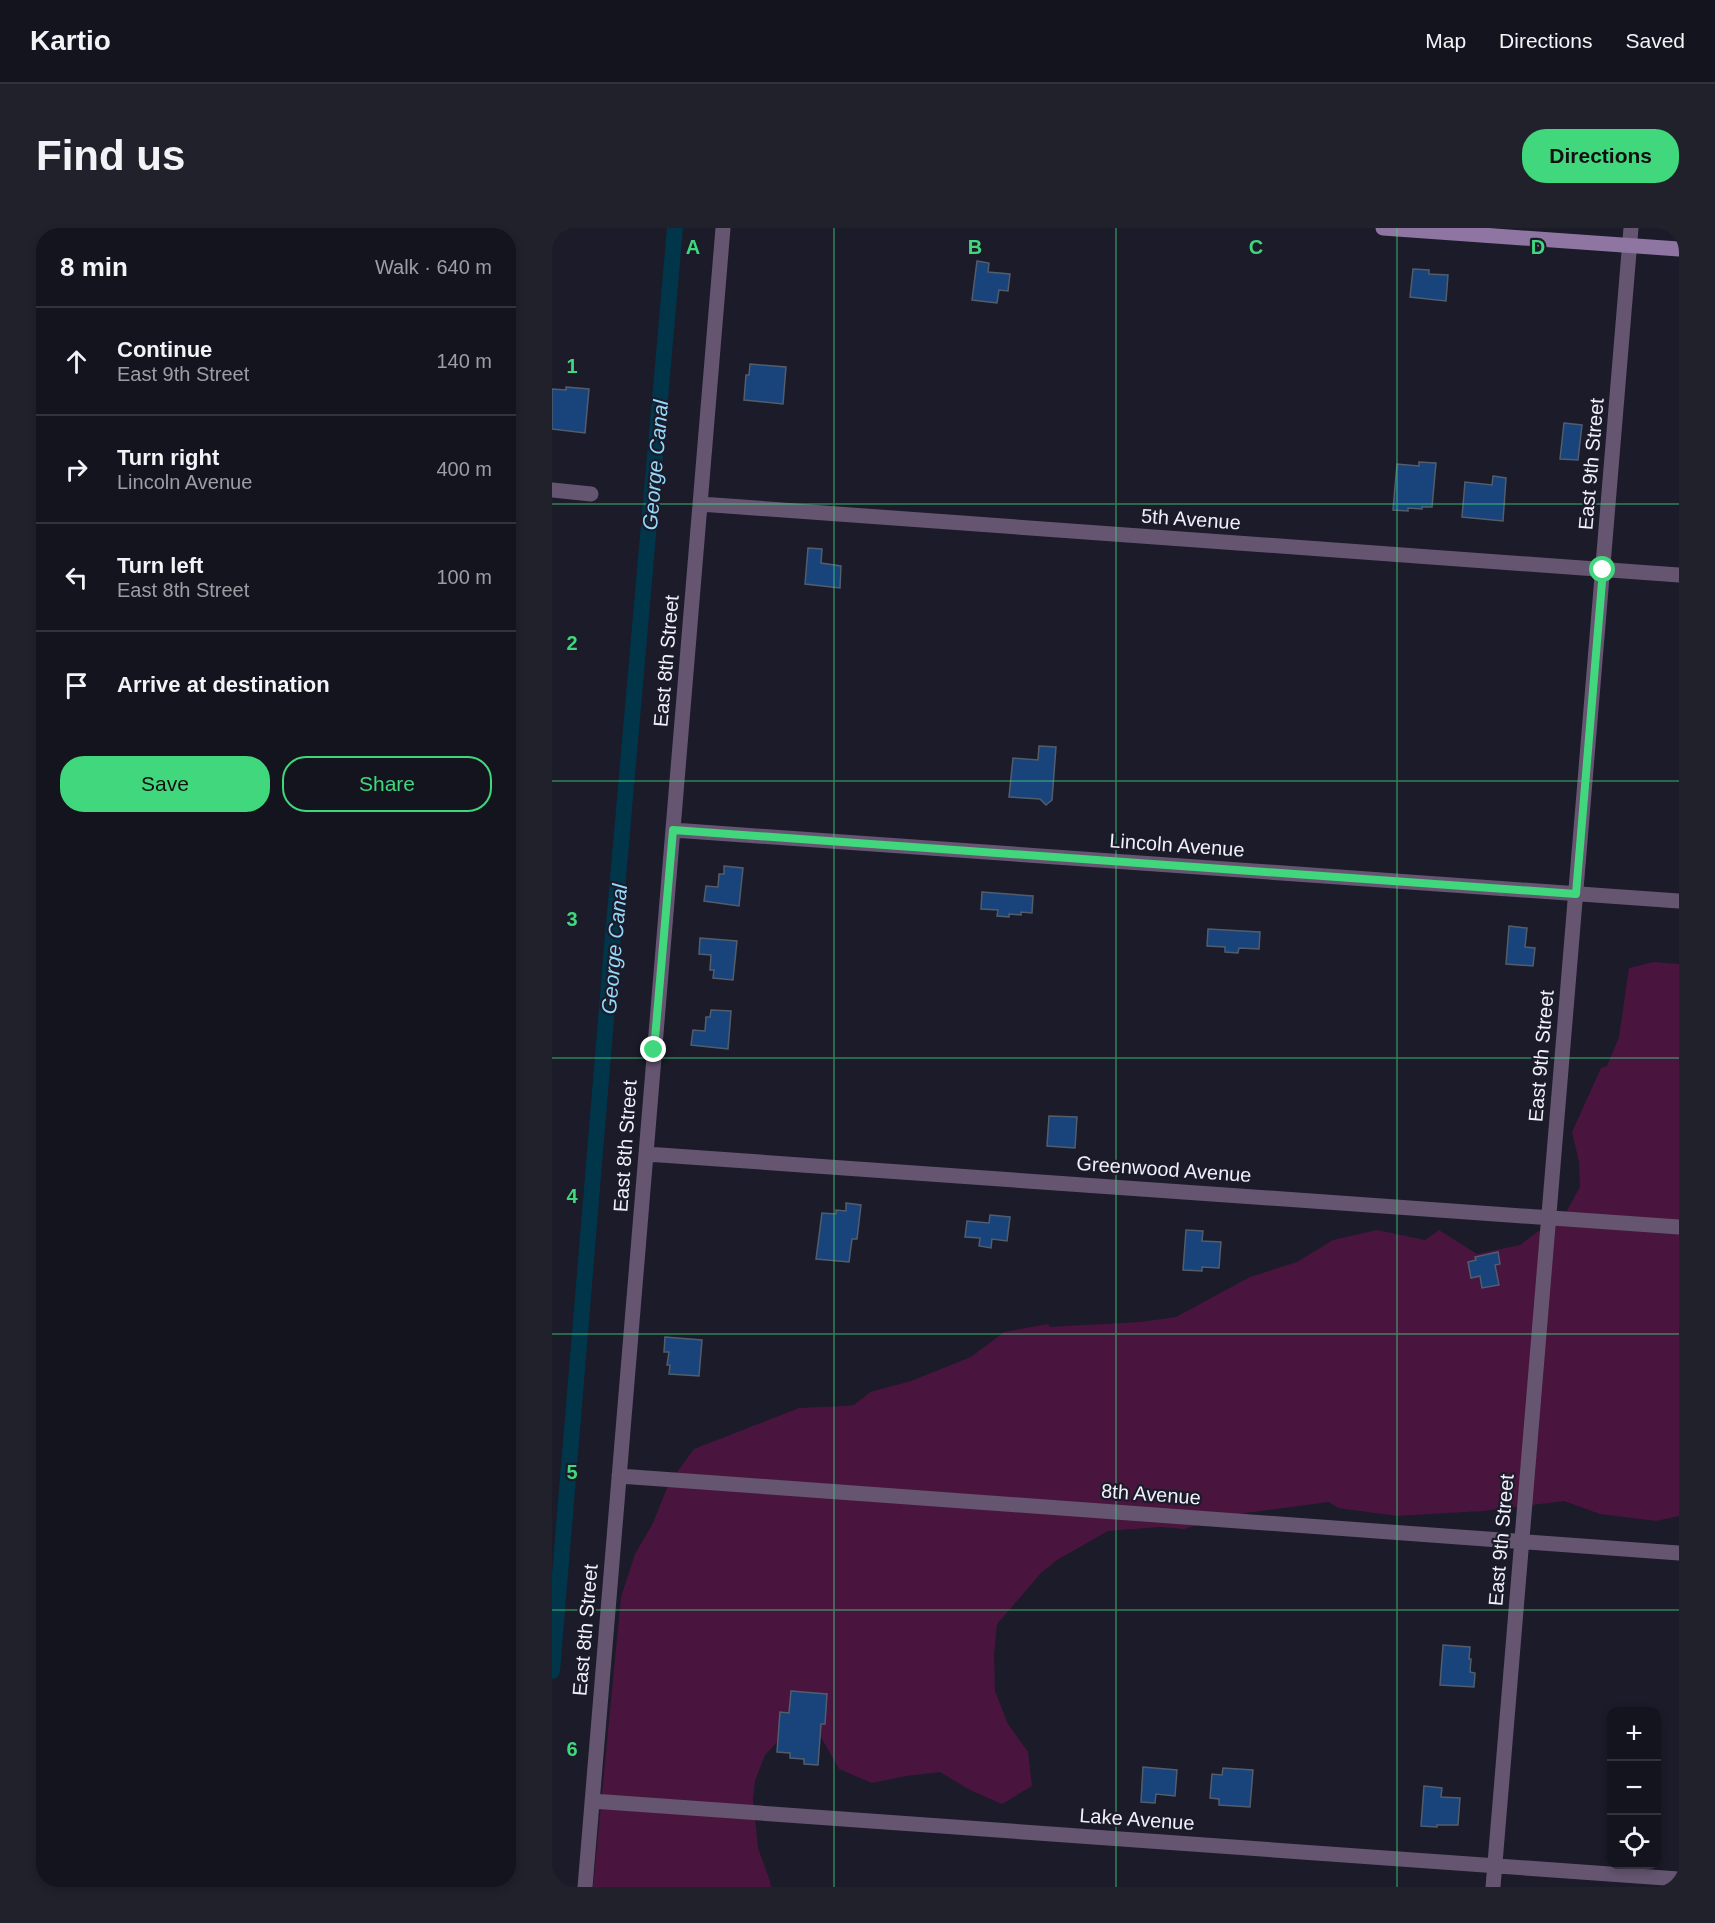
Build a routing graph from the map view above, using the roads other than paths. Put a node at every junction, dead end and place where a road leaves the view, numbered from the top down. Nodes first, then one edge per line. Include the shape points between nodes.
1 (723, 228) edge
2 (1383, 228) edge
3 (1631, 228) edge
4 (1629, 246) junction
5 (1679, 249) edge
6 (552, 490) edge
7 (591, 494) dead end
8 (700, 504) junction
9 (1603, 570) junction
10 (1679, 575) edge
11 (673, 830) junction
12 (1576, 894) junction
13 (1679, 902) edge
14 (646, 1154) junction
15 (1549, 1218) junction
16 (1679, 1227) edge
17 (619, 1476) junction
18 (1522, 1542) junction
19 (1679, 1553) edge
20 (592, 1801) junction
21 (1495, 1866) junction
22 (1679, 1879) edge
23 (585, 1887) edge
24 (1493, 1887) edge

1 - 8 street, East 8th Street
2 - 4 street
3 - 4 street, East 9th Street
4 - 5 street
4 - 9 street, East 9th Street
6 - 7 street
8 - 9 street, 5th Avenue
8 - 11 street, East 8th Street
9 - 10 street, 5th Avenue
9 - 12 street, East 9th Street
11 - 12 street, Lincoln Avenue
11 - 14 street, East 8th Street
12 - 13 street, Lincoln Avenue
12 - 15 street, East 9th Street
14 - 15 street, Greenwood Avenue
14 - 17 street, East 8th Street
15 - 16 street, Greenwood Avenue
15 - 18 street, East 9th Street
17 - 18 street, 8th Avenue
17 - 20 street, East 8th Street
18 - 19 street, 8th Avenue
18 - 21 street, East 9th Street
20 - 21 street, Lake Avenue
20 - 23 street, East 8th Street
21 - 22 street, Lake Avenue
21 - 24 street, East 9th Street

